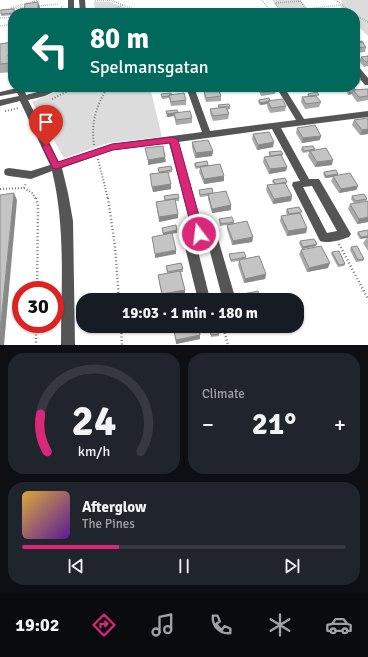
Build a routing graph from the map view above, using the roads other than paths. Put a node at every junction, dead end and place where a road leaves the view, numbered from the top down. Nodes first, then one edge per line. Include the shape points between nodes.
1 (360, 74) edge
2 (368, 83) edge
3 (26, 92) edge
4 (47, 92) edge
5 (192, 92) edge
6 (283, 92) edge
7 (0, 94) edge
8 (22, 95) junction
9 (0, 103) edge
10 (368, 114) edge
11 (302, 123) junction
12 (275, 126) junction
13 (207, 135) junction
14 (173, 140) junction
15 (56, 166) junction
16 (9, 172) dead end
17 (306, 183) junction
18 (199, 234) junction
19 (202, 293) edge
20 (228, 293) edge
21 (68, 345) edge

1 - 2 street
3 - 8 street
4 - 8 street
5 - 13 street
6 - 11 street
7 - 8 street
8 - 9 street
8 - 15 street
10 - 11 street
11 - 12 street
12 - 13 street
12 - 17 street
13 - 14 street
14 - 15 street via 112,147
14 - 18 street
15 - 16 street via 31,175
15 - 21 street via 67,221
17 - 17 street via 297,185 324,238 345,234 315,182
18 - 19 street via 188,235
18 - 20 street via 210,232

